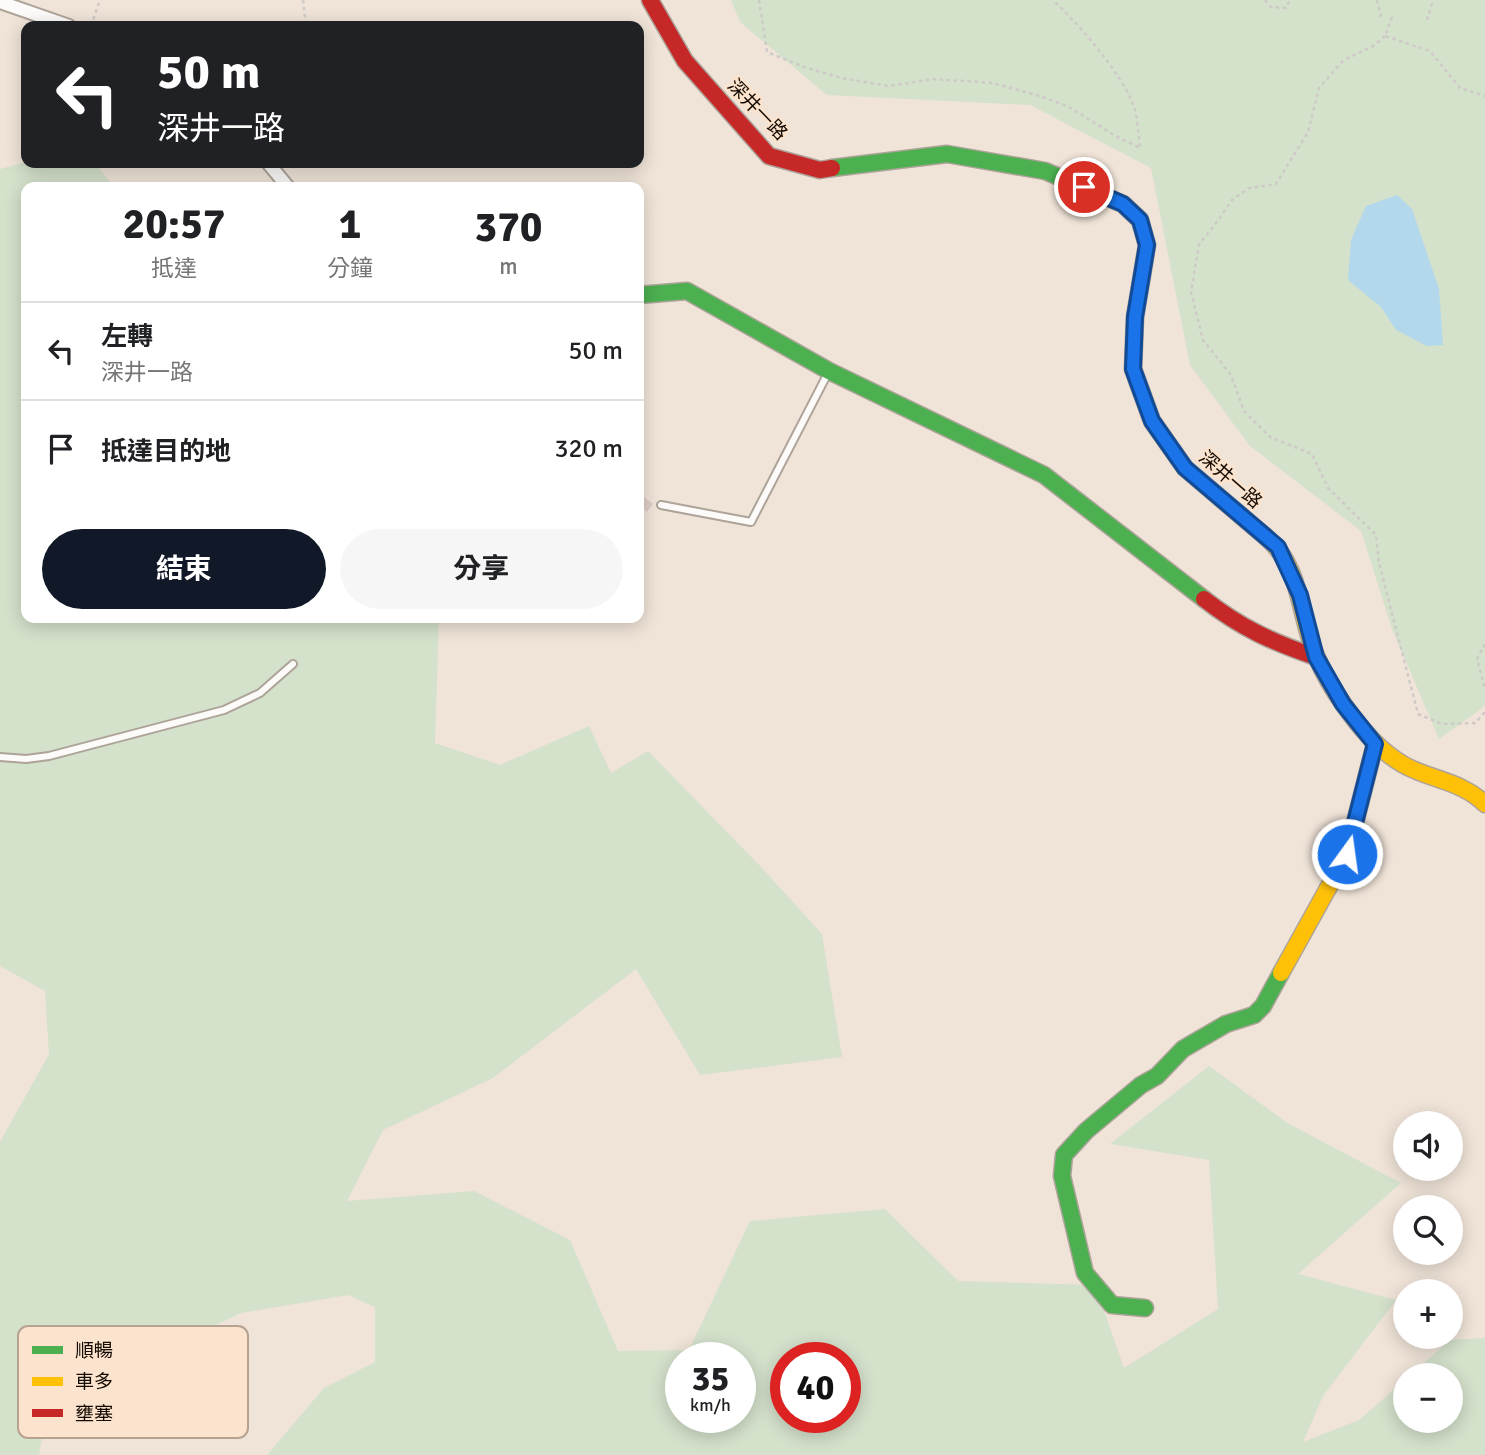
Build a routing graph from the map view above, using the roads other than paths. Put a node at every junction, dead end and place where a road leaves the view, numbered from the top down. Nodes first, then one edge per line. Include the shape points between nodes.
1 (650, 0) edge
2 (0, 2) edge
3 (55, 21) edge
4 (272, 168) edge
5 (284, 182) edge
6 (644, 295) edge
7 (829, 371) junction
8 (662, 505) dead end
9 (1316, 657) junction
10 (293, 664) dead end
11 (1375, 744) junction
12 (0, 757) edge
13 (1485, 804) edge
14 (1145, 1308) dead end

1 - 9 street, 深井一路 via 685,61 769,156 820,170 947,154 1045,171 1123,204 1140,220 1147,245 1135,317 1133,369 1152,421 1185,468 1278,547 1300,595
2 - 3 street
4 - 5 street
6 - 7 street via 687,291
7 - 8 lane via 751,522
7 - 9 street via 1044,475 1227,617 1269,641
9 - 11 street, 深井一路 via 1343,704
10 - 12 lane via 260,693 224,710 49,756
11 - 13 street, 深井一路 via 1404,765 1473,792
11 - 14 street via 1347,854 1263,1006 1254,1015 1226,1024 1183,1049 1157,1076 1086,1130 1064,1155 1062,1176 1085,1273 1112,1305

